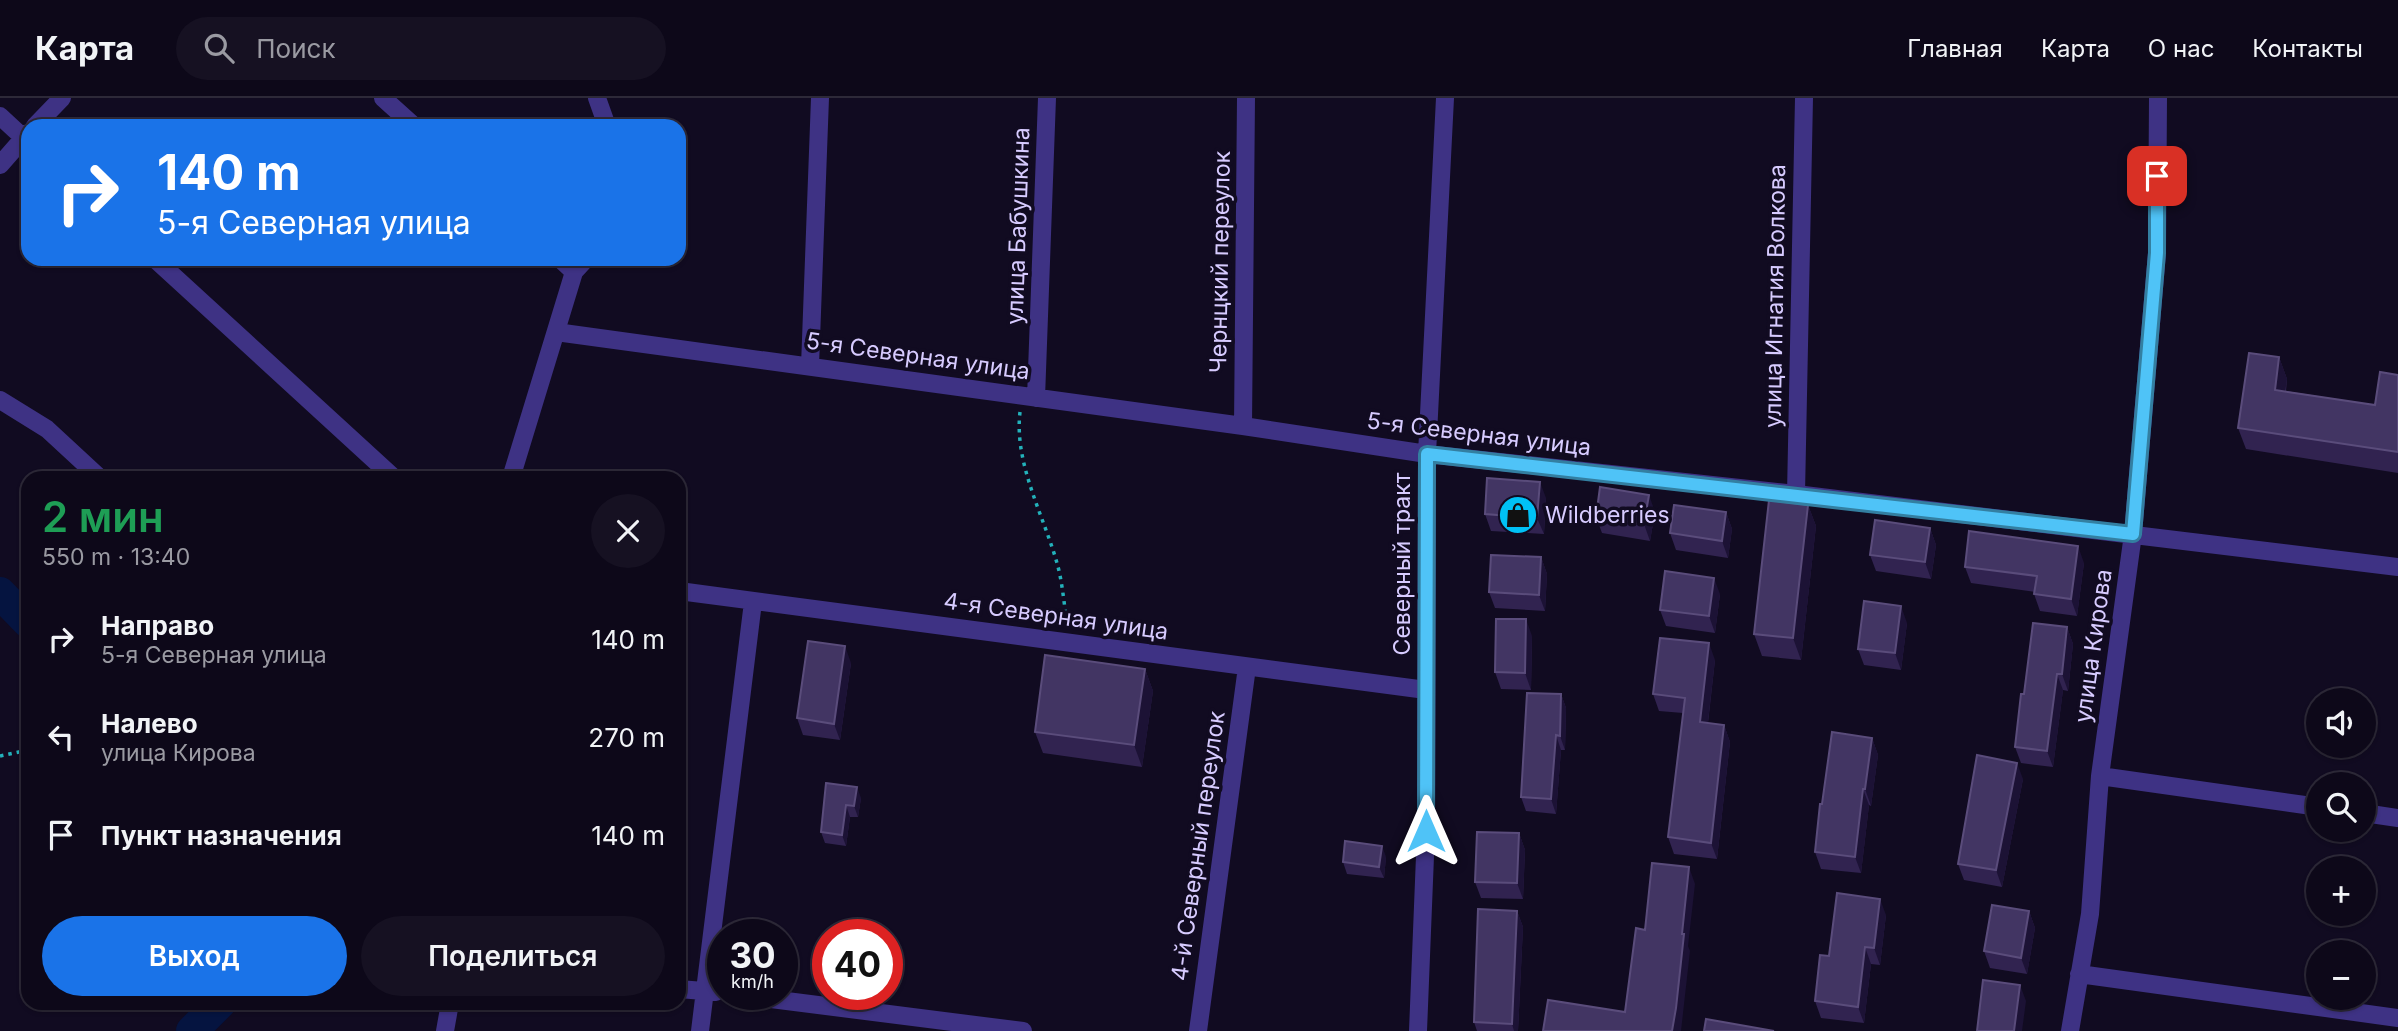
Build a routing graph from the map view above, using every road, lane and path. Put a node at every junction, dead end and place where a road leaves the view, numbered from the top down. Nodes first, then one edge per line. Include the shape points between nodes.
1 (62, 98) edge
2 (383, 98) edge
3 (597, 98) edge
4 (820, 98) edge
5 (1046, 98) edge
6 (1246, 98) edge
7 (1445, 98) edge
8 (1804, 98) edge
9 (2158, 98) edge
10 (0, 116) edge
11 (43, 119) edge
12 (406, 119) edge
13 (604, 119) edge
14 (21, 130) edge
15 (21, 143) edge
16 (0, 165) edge
17 (163, 266) edge
18 (580, 266) edge
19 (556, 332) junction
20 (810, 366) junction
21 (1029, 397) junction
22 (0, 400) edge
23 (1243, 426) junction
24 (1427, 454) junction
25 (92, 471) edge
26 (386, 471) edge
27 (513, 471) edge
28 (1796, 494) junction
29 (2133, 534) junction
30 (2398, 567) edge
31 (686, 592) edge
32 (753, 602) junction
33 (1070, 641) junction
34 (1247, 667) junction
35 (1426, 690) junction
36 (21, 752) edge
37 (0, 756) edge
38 (2100, 776) junction
39 (2306, 805) edge
40 (2376, 815) edge
41 (2398, 818) edge
42 (721, 919) edge
43 (2079, 974) junction
44 (686, 990) edge
45 (707, 991) edge
46 (798, 1004) edge
47 (449, 1010) edge
48 (708, 1010) edge
49 (2398, 1018) edge
50 (948, 1026) edge
51 (445, 1031) edge
52 (700, 1031) edge
53 (1023, 1031) edge
54 (1198, 1031) edge
55 (1418, 1031) edge
56 (2070, 1031) edge

1 - 11 street
2 - 12 street
3 - 13 street
4 - 20 street
5 - 21 street, улица Бабушкина
6 - 23 street, Чернцкий переулок
7 - 24 street, Северный тракт
8 - 28 street, улица Игнатия Волкова
9 - 29 street, улица Кирова via 2157,253
10 - 14 street
15 - 16 street
17 - 26 street
18 - 19 street
19 - 20 street, 5-я Северная улица
19 - 27 street
20 - 21 street, 5-я Северная улица
21 - 23 street, 5-я Северная улица
21 - 33 path via 1017,433 1058,566
22 - 25 street via 47,429
23 - 24 street, 5-я Северная улица
24 - 28 street, 5-я Северная улица
24 - 35 street, Северный тракт
28 - 29 street, 5-я Северная улица
29 - 30 street, 5-я Северная улица
29 - 38 street, улица Кирова
31 - 32 street, 4-я Северная улица
32 - 33 street, 4-я Северная улица
32 - 42 street
33 - 34 street, 4-я Северная улица
34 - 35 street, 4-я Северная улица
34 - 54 street, 4-й Северный переулок
35 - 55 street, Северный тракт
36 - 37 path
38 - 39 street
38 - 43 street, улица Кирова via 2090,914
40 - 41 street
43 - 49 street
43 - 56 street, улица Кирова
44 - 45 street
46 - 50 street
47 - 51 street
48 - 52 street
50 - 53 street

